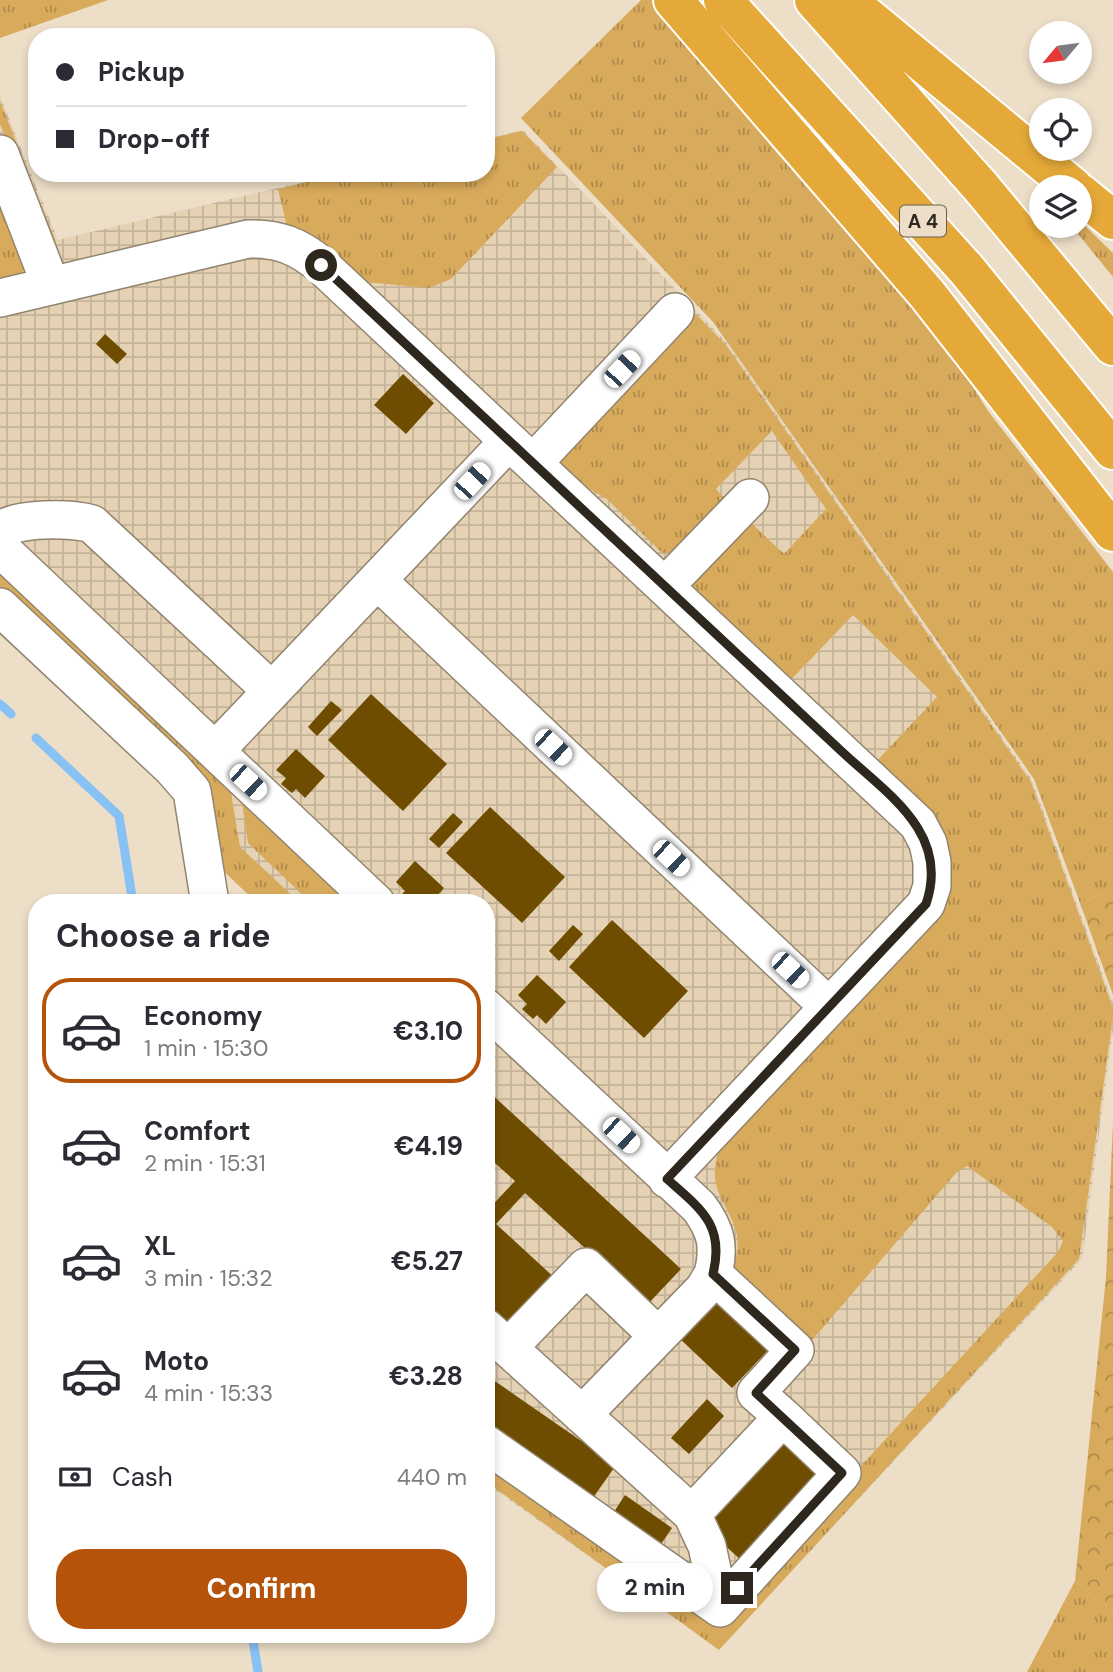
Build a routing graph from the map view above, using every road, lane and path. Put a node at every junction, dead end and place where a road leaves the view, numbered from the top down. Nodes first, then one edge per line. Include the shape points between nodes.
1 (673, 0) edge
2 (723, 0) edge
3 (814, 0) edge
4 (848, 0) edge
5 (0, 154) edge
6 (1059, 175) edge
7 (1092, 203) edge
8 (1113, 220) edge
9 (51, 286) junction
10 (0, 298) edge
11 (675, 312) dead end
12 (1113, 346) edge
13 (1113, 450) edge
14 (521, 452) junction
15 (750, 498) dead end
16 (0, 531) edge
17 (1113, 532) edge
18 (0, 548) edge
19 (377, 581) junction
20 (665, 586) junction
21 (0, 607) edge
22 (272, 691) junction
23 (215, 751) junction
24 (208, 894) edge
25 (366, 894) edge
26 (829, 1007) junction
27 (495, 1017) edge
28 (667, 1179) junction
29 (713, 1274) junction
30 (659, 1336) junction
31 (497, 1338) edge
32 (582, 1415) junction
33 (783, 1417) junction
34 (495, 1450) edge
35 (692, 1514) junction
36 (720, 1608) junction

1 - 17 highway via 927,295
2 - 13 highway, A 4 via 967,270
3 - 12 highway via 980,186
4 - 6 highway
5 - 9 lane
7 - 8 highway
9 - 10 lane
9 - 14 lane via 248,239 286,242 321,265
11 - 14 lane
14 - 19 lane
14 - 20 lane
15 - 20 lane
16 - 22 lane via 16,522 80,520 92,524
18 - 23 lane
19 - 22 lane
19 - 26 lane
20 - 26 lane via 918,824 928,843 932,886 926,904
21 - 24 lane via 192,791
22 - 23 lane
23 - 25 lane
26 - 28 lane
27 - 28 lane
28 - 29 lane via 710,1223 717,1241
29 - 30 lane
29 - 33 lane via 795,1350 756,1393
30 - 31 lane via 586,1268
30 - 32 lane
31 - 32 lane
32 - 35 lane
33 - 35 lane
33 - 36 lane via 842,1473
34 - 36 lane
35 - 36 lane via 707,1546

